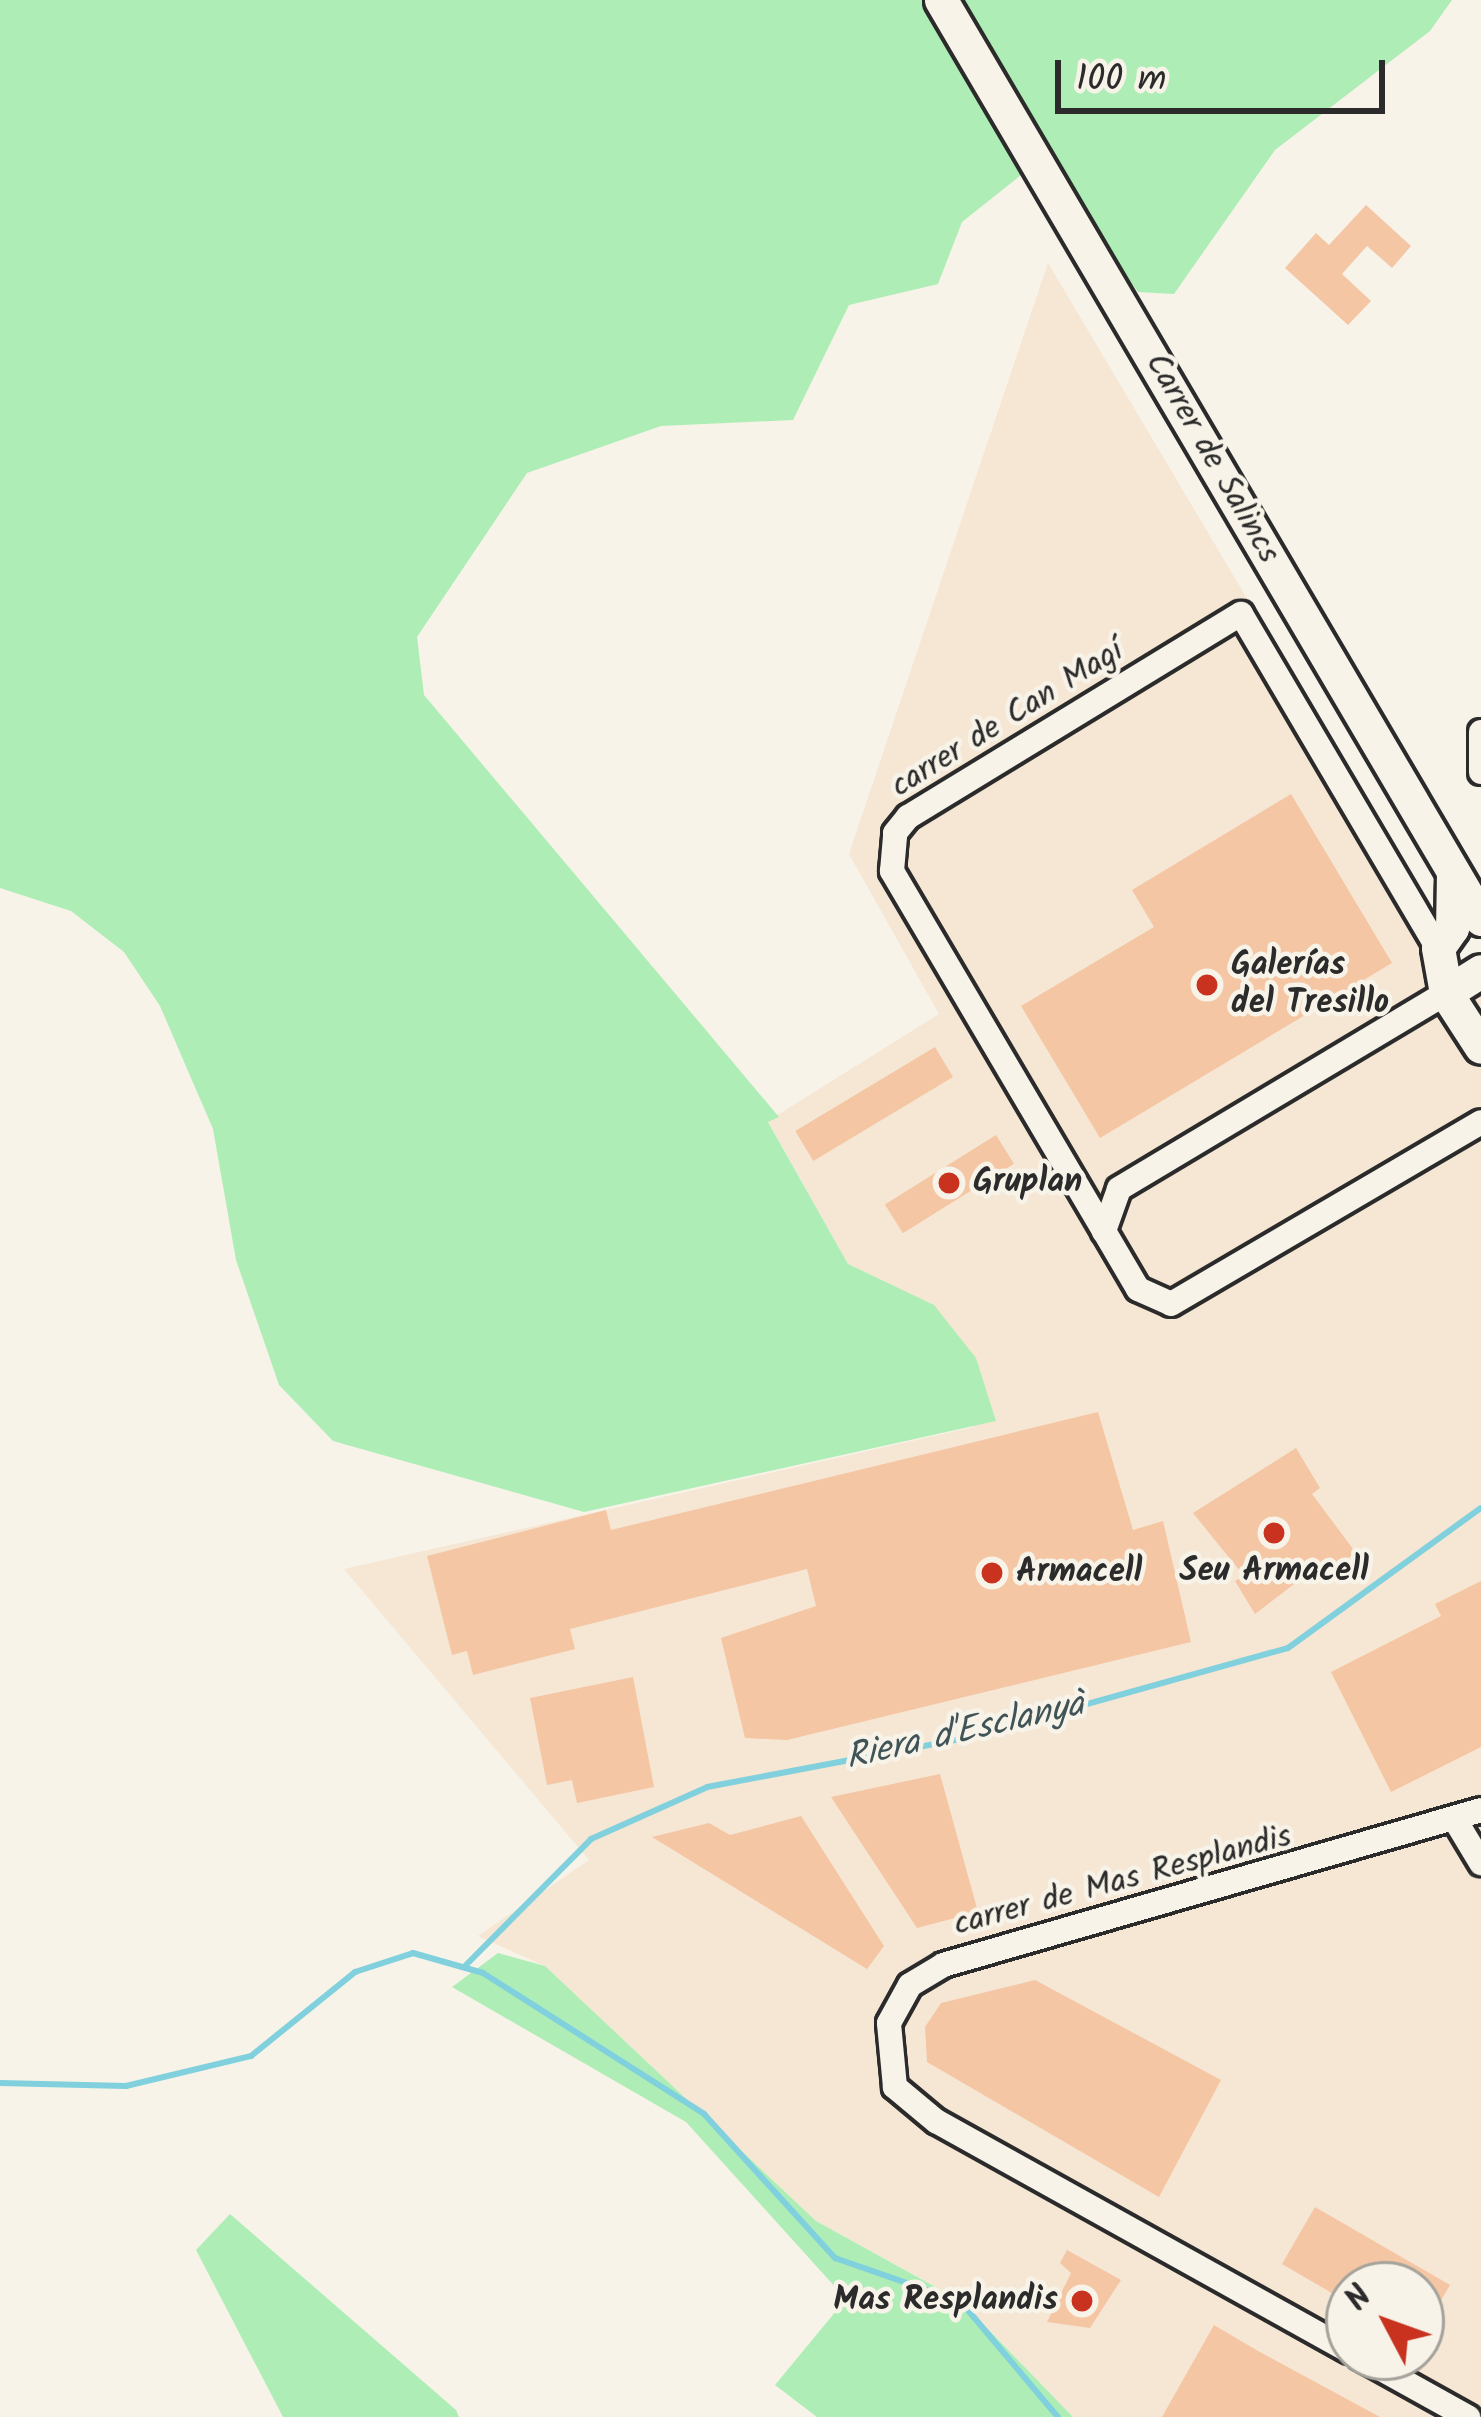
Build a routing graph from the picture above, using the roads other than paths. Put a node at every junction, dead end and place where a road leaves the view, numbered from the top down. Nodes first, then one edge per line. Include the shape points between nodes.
1 (941, 0) edge
2 (1240, 614) joint
3 (1481, 732) edge
4 (1481, 772) edge
5 (1465, 884) edge
6 (1481, 919) edge
7 (1438, 948) junction
8 (1481, 971) edge
9 (1446, 993) junction
10 (1481, 1047) edge
11 (1481, 1122) edge
12 (1069, 1168) junction
13 (1129, 1184) junction
14 (1104, 1231) junction
15 (1481, 1810) edge
16 (1457, 1823) junction
17 (1481, 1863) edge
18 (1325, 2338) edge
19 (1403, 2381) edge
20 (1468, 2417) edge

1 - 5 main road, Carrer de Salincs
2 - 7 street, Carrer de Salincs
2 - 12 street, carrer de Can Magí via 895,832 892,871 910,906
3 - 4 street
5 - 6 main road, Carrer de Salincs
5 - 7 main road
7 - 9 main road
8 - 9 main road
9 - 10 main road
9 - 13 street
11 - 14 street, carrer de Can Magí via 1171,1304 1138,1289
12 - 13 street via 1092,1185
12 - 14 street, carrer de Can Magí
13 - 14 street
15 - 16 street, carrer de Mas Resplandis
16 - 17 street
16 - 18 street, carrer de Mas Resplandis via 943,1965 910,1985 889,2023 896,2086 937,2122
19 - 20 street

